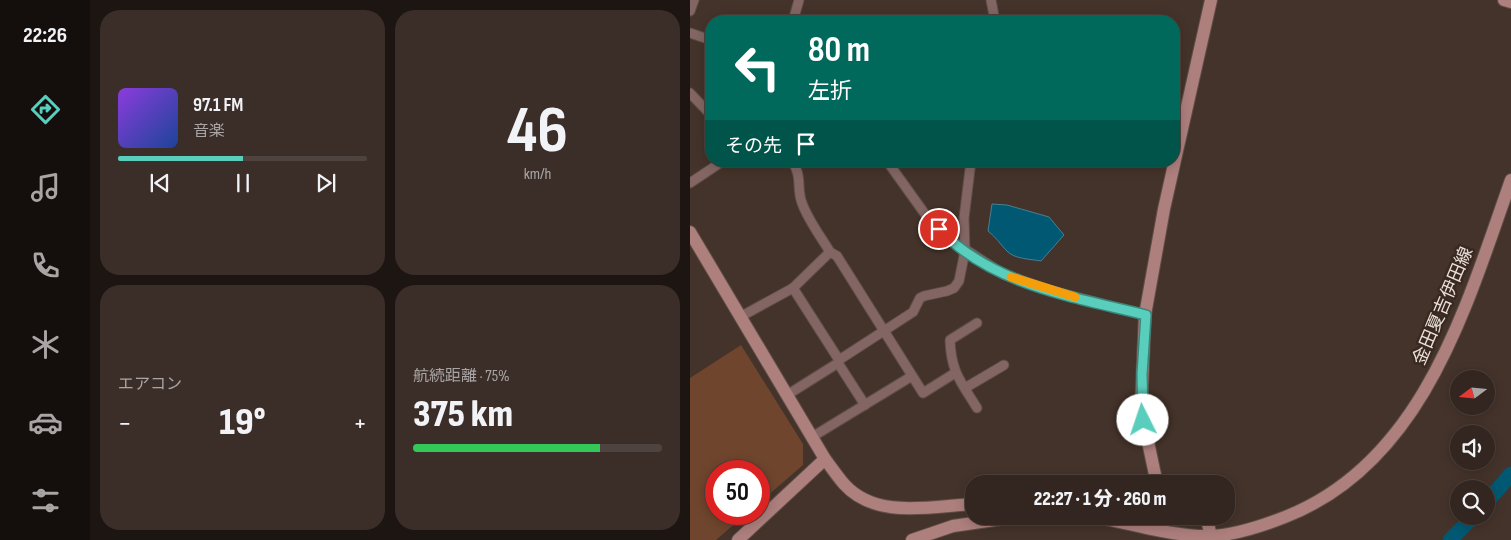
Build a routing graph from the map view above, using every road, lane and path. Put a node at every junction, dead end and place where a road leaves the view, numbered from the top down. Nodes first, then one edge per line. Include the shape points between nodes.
1 (694, 0) edge
2 (799, 0) edge
3 (992, 0) edge
4 (1211, 0) edge
5 (1504, 0) edge
6 (1511, 2) edge
7 (690, 10) edge
8 (795, 15) edge
9 (994, 15) edge
10 (690, 33) edge
11 (705, 38) edge
12 (690, 93) edge
13 (700, 104) junction
14 (705, 104) edge
15 (705, 109) edge
16 (1180, 126) edge
17 (714, 167) edge
18 (795, 167) edge
19 (891, 167) edge
20 (971, 167) edge
21 (1172, 167) edge
22 (1511, 180) edge
23 (690, 183) edge
24 (690, 232) edge
25 (965, 251) junction
26 (830, 252) junction
27 (793, 288) junction
28 (1146, 315) junction
29 (740, 317) junction
30 (977, 323) dead end
31 (883, 331) junction
32 (838, 362) junction
33 (1004, 365) dead end
34 (955, 373) junction
35 (912, 376) junction
36 (964, 388) junction
37 (787, 395) junction
38 (865, 405) junction
39 (977, 408) dead end
40 (812, 437) junction
41 (825, 458) junction
42 (1155, 475) edge
43 (965, 505) edge
44 (965, 524) edge
45 (1140, 525) edge
46 (1208, 525) edge
47 (1212, 538) edge
48 (738, 540) edge
49 (912, 540) edge

1 - 7 street
2 - 8 street
3 - 9 street
4 - 16 main road
5 - 6 main road
10 - 11 street
12 - 13 street
13 - 14 street
13 - 15 street
17 - 23 street
18 - 26 street via 800,178 802,205
19 - 25 street via 925,214
20 - 25 street via 964,218
21 - 28 main road
22 - 47 main road, 金田夏吉伊田線 via 1461,318 1434,376 1402,425 1366,467 1326,498 1266,525
24 - 29 main road
25 - 28 street via 1003,274 1026,283
25 - 31 street via 959,281 954,288 920,298 913,312
26 - 27 street
26 - 31 street via 837,256
27 - 29 street
27 - 32 street
28 - 42 main road via 1141,409
29 - 37 main road
30 - 34 street via 950,340
31 - 32 street
31 - 35 street
32 - 37 street
32 - 38 street
33 - 36 street
34 - 35 street via 923,393
34 - 36 street
35 - 38 street
36 - 39 street
37 - 40 main road
38 - 40 street
40 - 41 main road
41 - 43 main road via 844,484 871,504 904,508
41 - 48 main road
44 - 49 main road
45 - 47 main road, 金田夏吉伊田線
46 - 47 main road

